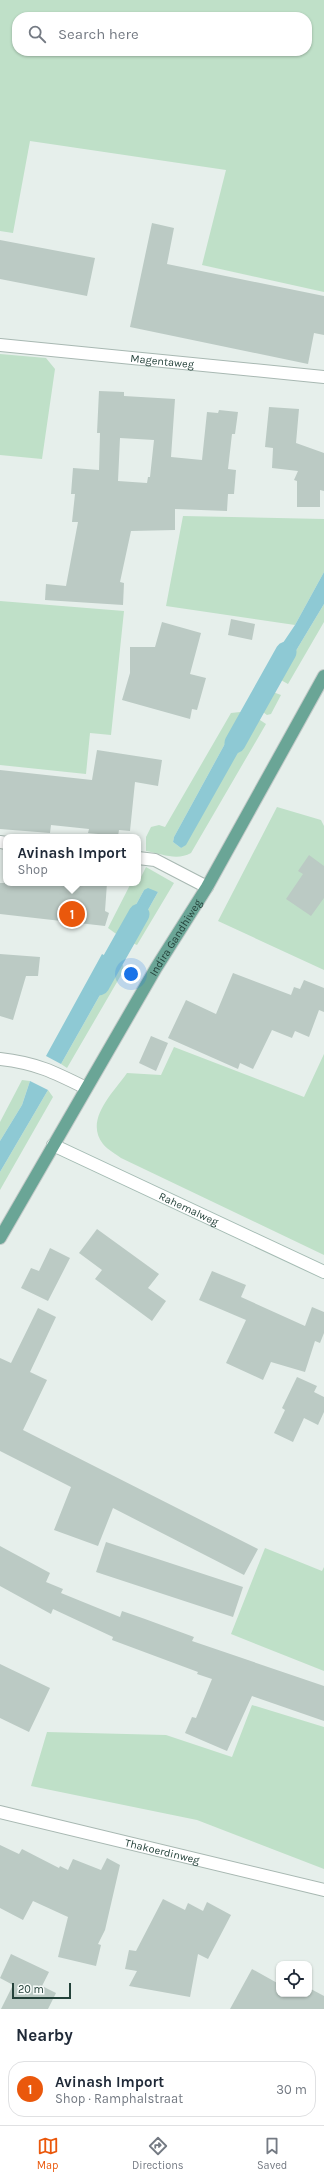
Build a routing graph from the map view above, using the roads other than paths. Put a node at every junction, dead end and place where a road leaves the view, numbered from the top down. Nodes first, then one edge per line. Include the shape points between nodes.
1 (0, 345) edge
2 (324, 377) edge
3 (324, 676) edge
4 (141, 858) edge
5 (207, 887) junction
6 (0, 1059) edge
7 (86, 1088) junction
8 (53, 1145) junction
9 (0, 1238) edge
10 (324, 1272) edge
11 (0, 1812) edge
12 (324, 1890) edge

1 - 2 street, Magentaweg
3 - 5 main road, Indira Gandhiweg
4 - 5 street via 155,860
5 - 7 main road, Indira Gandhiweg
6 - 7 street via 46,1067
7 - 8 main road, Indira Gandhiweg
8 - 9 main road, Indira Gandhiweg
8 - 10 street, Rahemalweg
11 - 12 street, Thakoerdinweg

